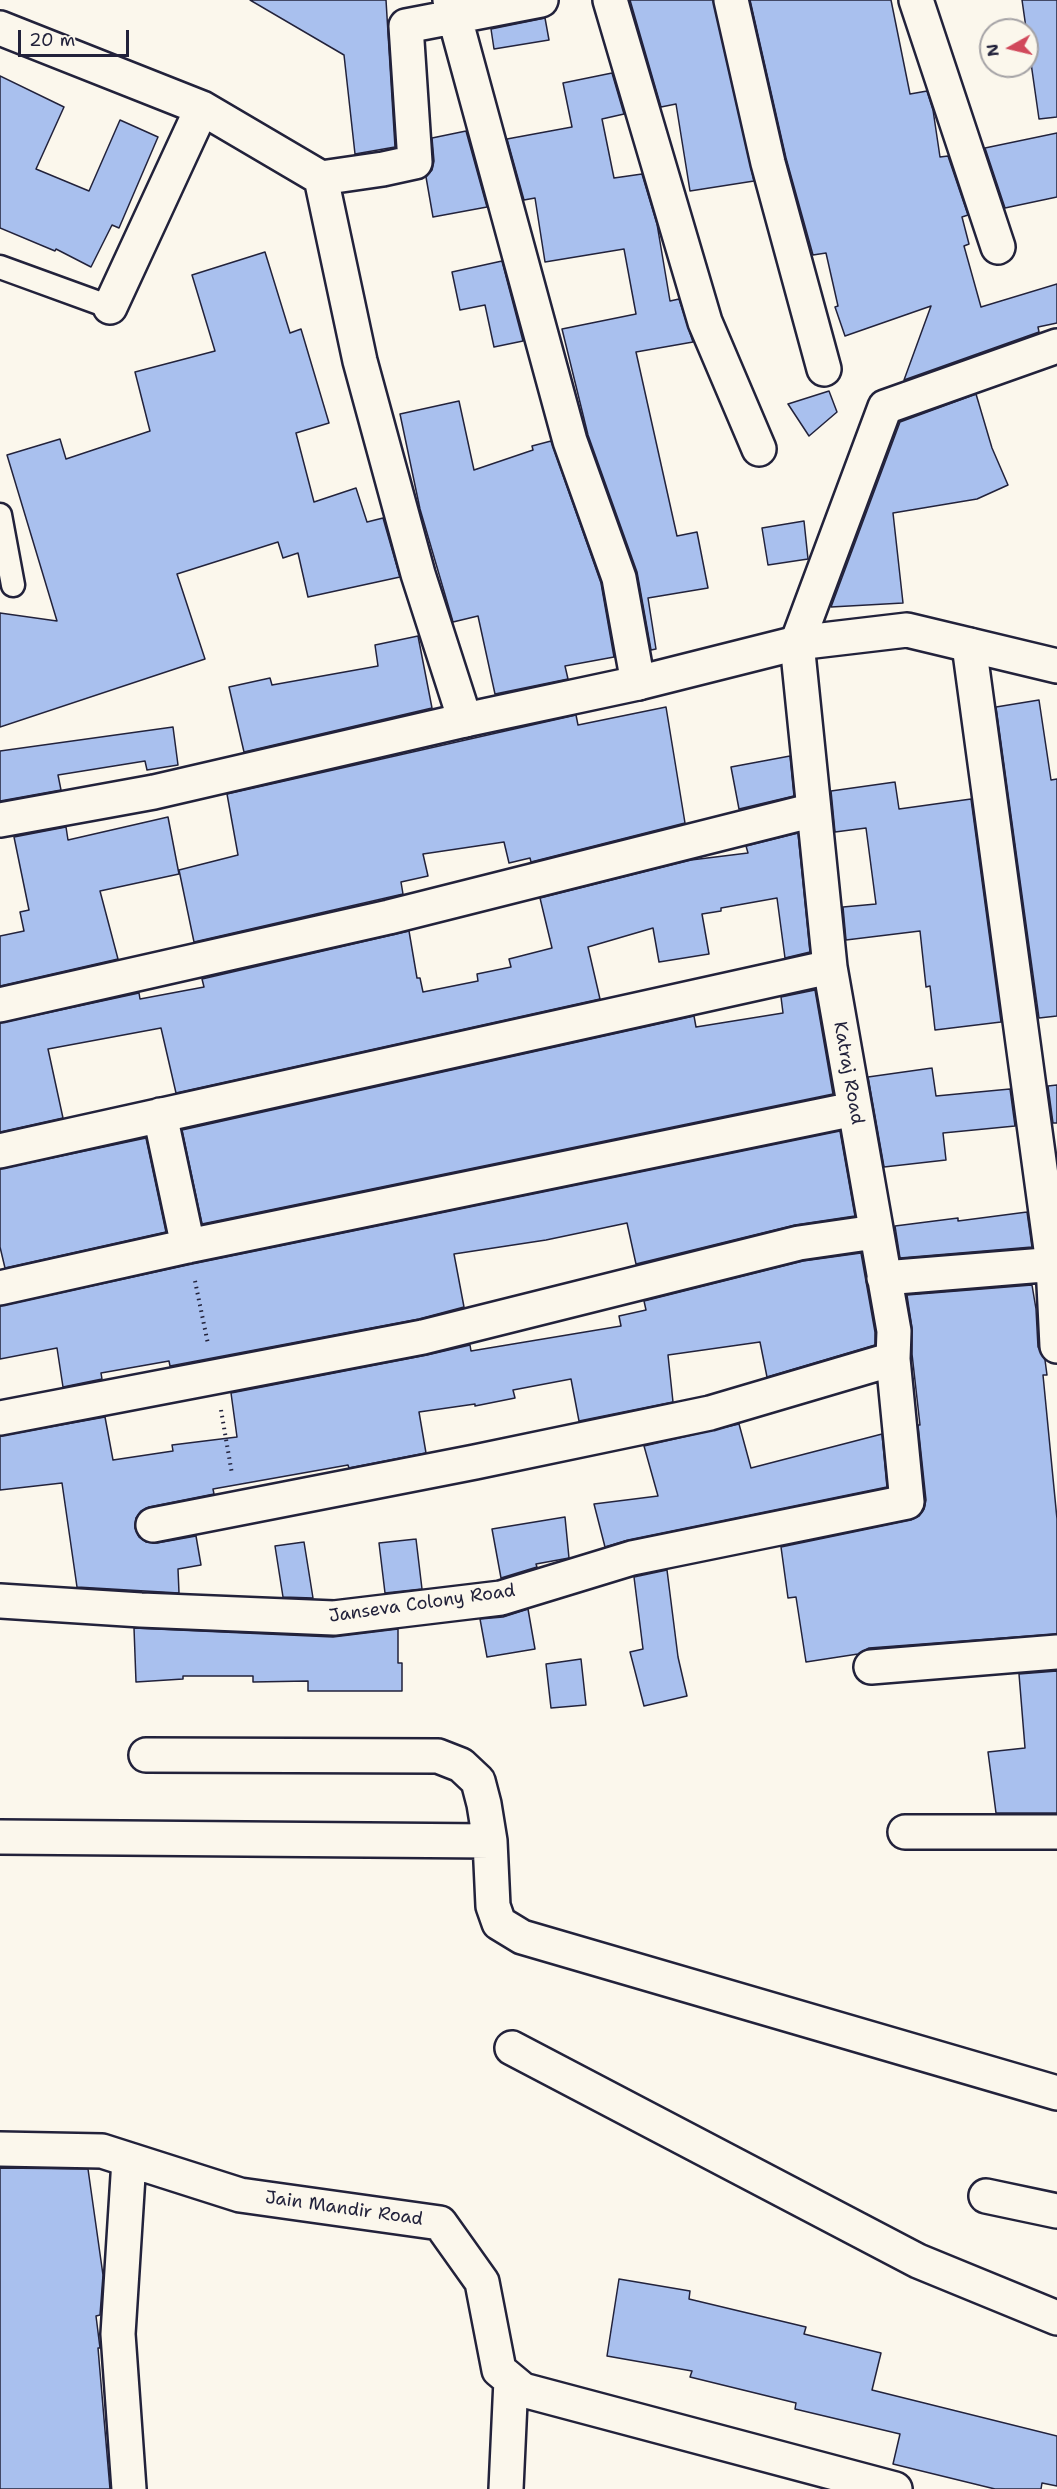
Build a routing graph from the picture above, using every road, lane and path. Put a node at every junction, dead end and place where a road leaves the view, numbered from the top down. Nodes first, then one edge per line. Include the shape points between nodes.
1 (541, 0) edge
2 (610, 0) edge
3 (731, 0) edge
4 (916, 0) edge
5 (453, 8) edge
6 (0, 28) edge
7 (202, 108) junction
8 (321, 178) junction
9 (998, 247) dead end
10 (0, 267) edge
11 (110, 307) joint
12 (1057, 346) edge
13 (824, 369) dead end
14 (759, 449) dead end
15 (0, 515) edge
16 (14, 585) dead end
17 (797, 644) junction
18 (969, 645) junction
19 (1057, 666) edge
20 (638, 683) junction
21 (465, 720) junction
22 (814, 810) junction
23 (0, 820) edge
24 (830, 967) junction
25 (0, 1005) edge
26 (854, 1109) junction
27 (160, 1115) junction
28 (0, 1151) edge
29 (875, 1232) junction
30 (188, 1246) junction
31 (1055, 1264) edge
32 (884, 1278) junction
33 (0, 1288) edge
34 (1057, 1346) edge
35 (893, 1359) junction
36 (0, 1418) edge
37 (906, 1502) joint
38 (153, 1525) dead end
39 (0, 1601) edge
40 (1057, 1652) edge
41 (871, 1668) dead end
42 (146, 1755) dead end
43 (905, 1832) dead end
44 (1057, 1832) edge
45 (0, 1837) edge
46 (490, 1841) junction
47 (512, 2048) dead end
48 (1057, 2093) edge
49 (0, 2149) edge
50 (129, 2160) junction
51 (986, 2196) dead end
52 (1057, 2211) edge
53 (1057, 2318) edge
54 (511, 2380) junction
55 (891, 2488) edge
56 (129, 2489) edge
57 (507, 2489) edge

1 - 5 street
2 - 14 street via 705,322
3 - 13 street via 768,163
4 - 9 street
5 - 8 street via 405,26 415,162
5 - 20 street via 570,441 619,578
6 - 7 street
7 - 8 street
7 - 11 street
8 - 21 street via 360,360 418,574
10 - 11 lane
12 - 17 street via 885,407
15 - 16 lane
17 - 18 street via 907,630
17 - 20 street
17 - 22 street, Katraj Road
18 - 19 street
18 - 31 street
20 - 21 street
21 - 23 street via 154,792
22 - 24 street, Katraj Road
22 - 25 street via 389,917
24 - 26 street, Katraj Road
24 - 27 street
26 - 29 street, Katraj Road
26 - 30 street
27 - 28 street
27 - 30 street
29 - 32 street, Katraj Road
29 - 36 street via 799,1243 423,1337
30 - 33 street
31 - 32 street
31 - 34 street
32 - 35 street, Katraj Road via 894,1331
35 - 37 street, Katraj Road
35 - 38 street via 710,1413
37 - 39 street, Janseva Colony Road via 632,1558 501,1598 334,1618
40 - 41 street
42 - 46 street via 438,1756 461,1765 478,1781
43 - 44 street
45 - 46 street
46 - 48 street via 493,1906 500,1923 522,1937
47 - 53 street via 918,2261
49 - 50 street, Jain Mandir Road via 102,2151
50 - 54 street, Jain Mandir Road via 240,2195 440,2223 482,2282 499,2370
50 - 56 street via 118,2334
51 - 52 street
54 - 55 street via 522,2390
54 - 57 street

